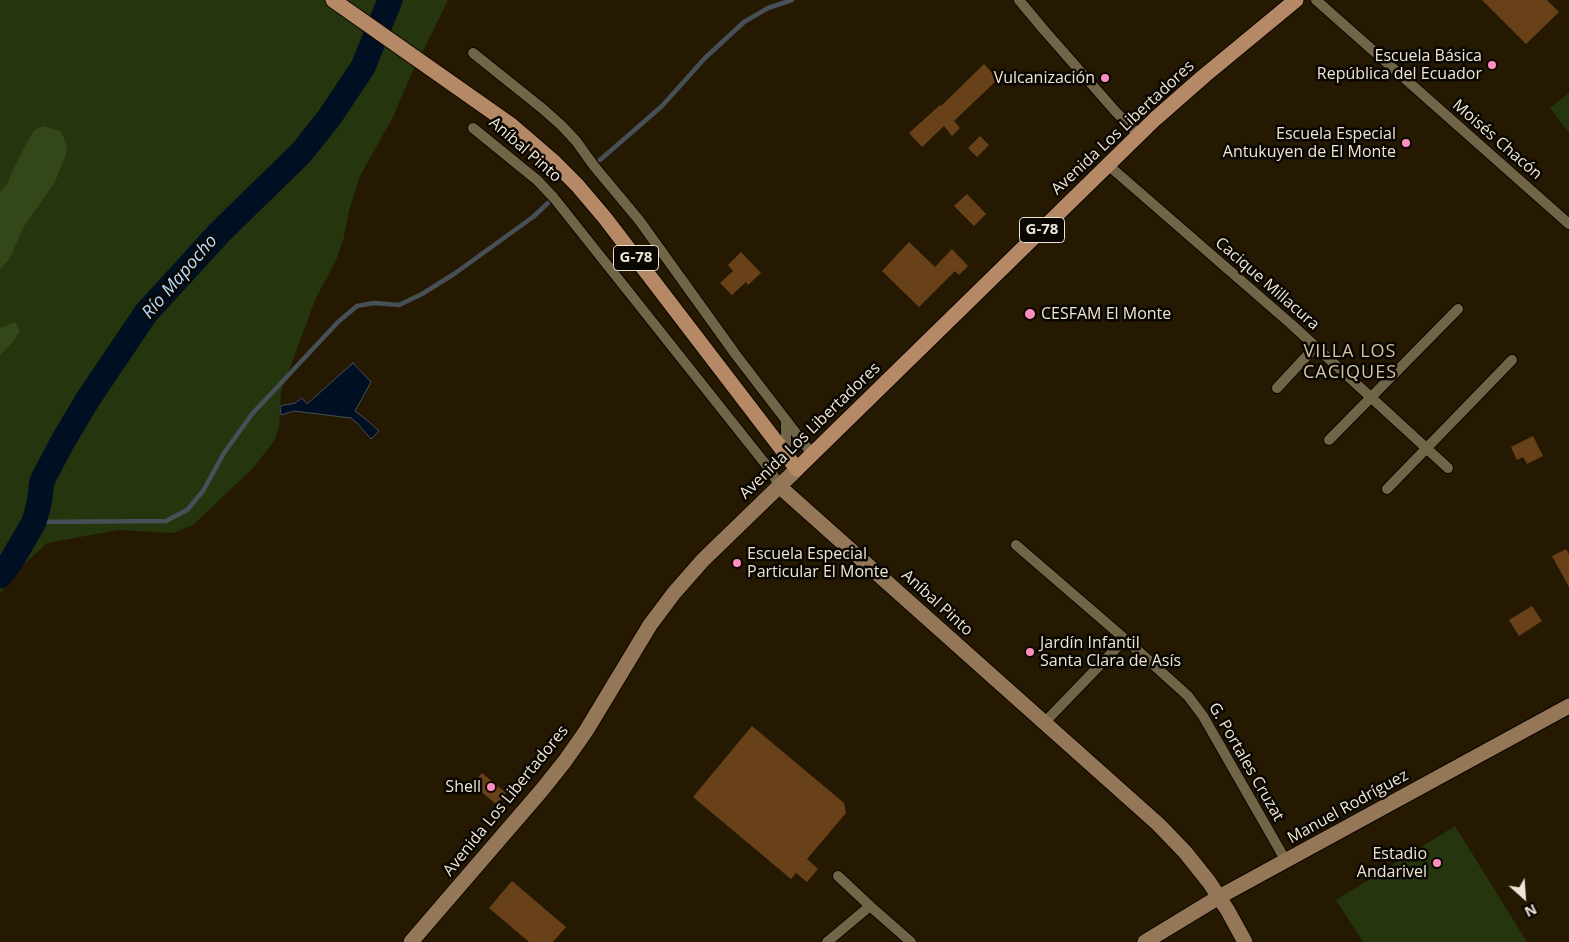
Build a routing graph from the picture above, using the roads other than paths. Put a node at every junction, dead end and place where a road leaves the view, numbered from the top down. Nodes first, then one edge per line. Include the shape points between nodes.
1 (333, 0) edge
2 (1019, 0) edge
3 (1296, 0) edge
4 (1316, 0) edge
5 (473, 53) dead end
6 (473, 128) dead end
7 (1139, 135) junction
8 (1108, 165) junction
9 (1569, 224) edge
10 (1458, 309) dead end
11 (1316, 346) junction
12 (1512, 360) dead end
13 (1277, 388) dead end
14 (1371, 397) junction
15 (786, 420) junction
16 (1330, 440) dead end
17 (1426, 448) junction
18 (812, 454) junction
19 (786, 456) junction
20 (1448, 468) dead end
21 (797, 469) junction
22 (780, 486) junction
23 (1387, 489) dead end
24 (1016, 545) dead end
25 (1125, 639) junction
26 (1569, 706) edge
27 (1045, 722) junction
28 (1286, 861) junction
29 (838, 876) dead end
30 (1219, 897) junction
31 (870, 906) junction
32 (411, 942) edge
33 (827, 942) edge
34 (911, 942) edge
35 (1145, 942) edge
36 (1245, 942) edge

1 - 19 main road, Aníbal Pinto / G-78 via 530,140 577,185
2 - 7 street
3 - 7 main road, Avenida Los Libertadores / G-78
4 - 9 street, Moisés Chacón
5 - 15 street via 569,133 639,220
6 - 22 street, Aníbal Pinto via 537,180 554,198
7 - 8 main road, Avenida Los Libertadores / G-78
8 - 11 street, Cacique Millacura
8 - 18 main road, Avenida Los Libertadores / G-78
10 - 14 street
11 - 13 street
11 - 14 street, Cacique Millacura
12 - 17 street
14 - 16 street
14 - 17 street, Cacique Millacura
15 - 18 street
15 - 19 street
17 - 20 street, Cacique Millacura
17 - 23 street
18 - 21 main road, Avenida Los Libertadores / G-78
19 - 21 main road, Aníbal Pinto / G-78
21 - 22 street, Avenida Los Libertadores
22 - 27 street, Aníbal Pinto
22 - 32 street, Avenida Los Libertadores via 703,560 674,593 650,625 565,761
24 - 25 street, G. Portales Cruzat
25 - 27 street
25 - 28 street, G. Portales Cruzat via 1188,696 1203,716
26 - 28 street, Manuel Rodríguez
27 - 30 street, Aníbal Pinto via 1163,828
28 - 30 street, Manuel Rodríguez
29 - 31 street
30 - 35 street, Manuel Rodríguez
30 - 36 street, Aníbal Pinto
31 - 33 street
31 - 34 street

